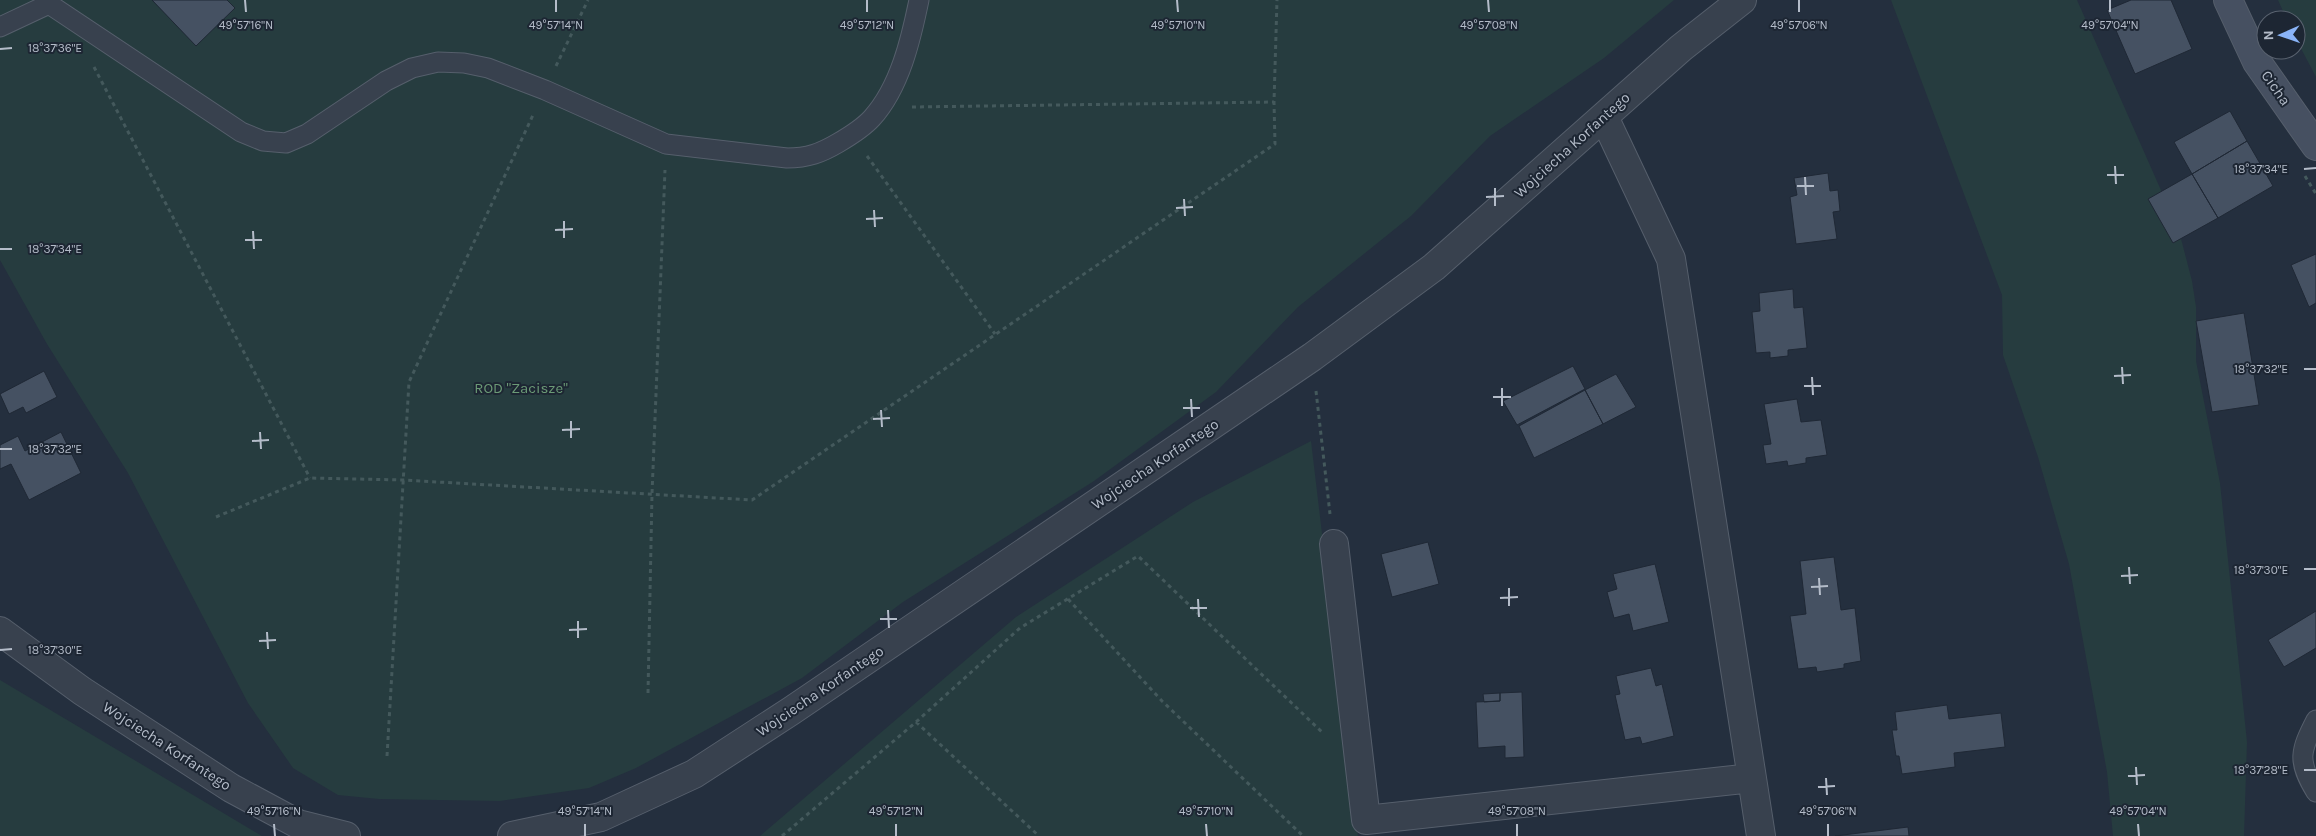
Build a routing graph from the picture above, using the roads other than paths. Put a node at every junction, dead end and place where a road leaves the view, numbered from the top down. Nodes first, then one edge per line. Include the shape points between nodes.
1 (919, 0) edge
2 (1742, 0) edge
3 (2228, 0) edge
4 (48, 2) edge
5 (0, 27) edge
6 (1604, 117) junction
7 (2316, 146) edge
8 (1334, 544) road end
9 (0, 631) edge
10 (2316, 720) edge
11 (1752, 778) junction
12 (2316, 792) edge
13 (346, 836) edge
14 (512, 836) edge
15 (1761, 836) edge

1 - 4 lane via 912,35 888,96 872,118 852,135 804,158 666,144 545,90 464,62 438,62 412,68 386,81 300,137 286,143 263,141 241,132
2 - 6 street, Wojciecha Korfantego via 1681,48
3 - 7 street, Cicha via 2257,62
4 - 5 lane
6 - 11 street via 1671,259
6 - 14 street, Wojciecha Korfantego via 1434,267 1312,357 799,706 694,774 601,817
8 - 11 street via 1366,820
9 - 13 street, Wojciecha Korfantego via 82,691 231,788 298,824
10 - 12 lane via 2304,744 2304,772
11 - 15 street

